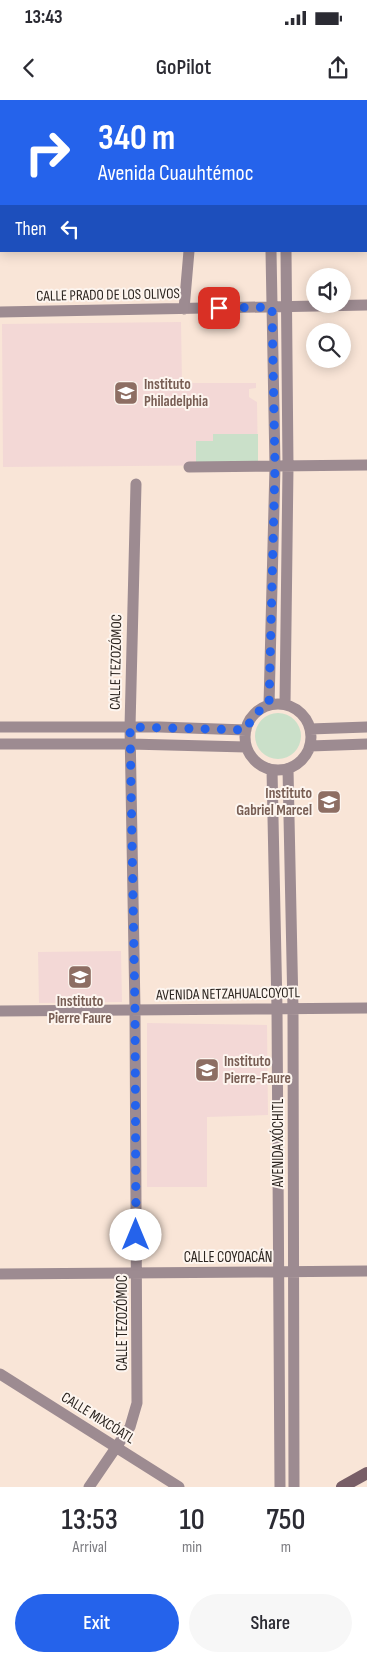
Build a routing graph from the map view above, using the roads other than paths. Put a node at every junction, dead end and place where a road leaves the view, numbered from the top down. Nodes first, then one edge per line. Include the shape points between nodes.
1 (189, 252) edge
2 (271, 252) edge
3 (286, 252) edge
4 (367, 305) edge
5 (272, 307) junction
6 (286, 307) junction
7 (184, 309) junction
8 (0, 312) edge
9 (367, 465) edge
10 (275, 466) junction
11 (288, 466) junction
12 (189, 467) dead end
13 (136, 484) dead end
14 (285, 704) junction
15 (269, 705) junction
16 (0, 727) edge
17 (130, 727) junction
18 (367, 727) edge
19 (310, 729) junction
20 (246, 730) junction
21 (0, 744) edge
22 (130, 744) junction
23 (367, 744) edge
24 (310, 746) junction
25 (246, 747) junction
26 (288, 769) junction
27 (272, 770) junction
28 (367, 1008) edge
29 (277, 1009) junction
30 (293, 1009) junction
31 (135, 1010) junction
32 (0, 1012) edge
33 (367, 1271) edge
34 (278, 1272) junction
35 (294, 1272) junction
36 (136, 1273) junction
37 (0, 1274) edge
38 (1, 1378) edge
39 (117, 1448) junction
40 (367, 1473) edge
41 (89, 1487) edge
42 (179, 1487) edge
43 (280, 1487) edge
44 (294, 1487) edge
45 (342, 1487) edge

1 - 7 street
2 - 5 street
3 - 6 street
4 - 6 street, CALLE PRADO DE LOS OLIVOS
5 - 6 street, CALLE PRADO DE LOS OLIVOS
5 - 7 street, CALLE PRADO DE LOS OLIVOS
5 - 10 street
6 - 11 street
7 - 8 street, CALLE PRADO DE LOS OLIVOS
9 - 11 street
10 - 11 street
10 - 12 street
10 - 15 street
11 - 14 street
13 - 17 street, CALLE TEZOZÓMOC
14 - 15 street
14 - 19 street via 304,716
15 - 20 street via 254,714
16 - 17 street
17 - 20 street
17 - 22 street, CALLE TEZOZÓMOC
18 - 19 street
19 - 24 street
20 - 25 street
21 - 22 street
22 - 25 street
22 - 31 street, CALLE TEZOZÓMOC
23 - 24 street
24 - 26 street via 299,762
25 - 27 street via 256,762
26 - 27 street
26 - 30 street, AVENIDA XÓCHITL
27 - 29 street, AVENIDA XÓCHITL
28 - 30 street, AVENIDA NETZAHUALCOYOTL
29 - 30 street, AVENIDA NETZAHUALCOYOTL
29 - 31 street, AVENIDA NETZAHUALCOYOTL
29 - 34 street, AVENIDA XÓCHITL
30 - 35 street, AVENIDA XÓCHITL
31 - 32 street, AVENIDA NETZAHUALCOYOTL
31 - 36 street, CALLE TEZOZÓMOC
33 - 35 street, CALLE COYOACÁN
34 - 35 street, CALLE COYOACÁN
34 - 36 street, CALLE COYOACÁN
34 - 43 street, AVENIDA XÓCHITL
35 - 44 street, AVENIDA XÓCHITL
36 - 37 street, CALLE COYOACÁN
36 - 39 street, CALLE TEZOZÓMOC via 137,1403 130,1427
38 - 39 street, CALLE MIXCÓATL
39 - 41 street, CALLE TEZOZÓMOC
39 - 42 street, CALLE MIXCÓATL
40 - 45 main road

